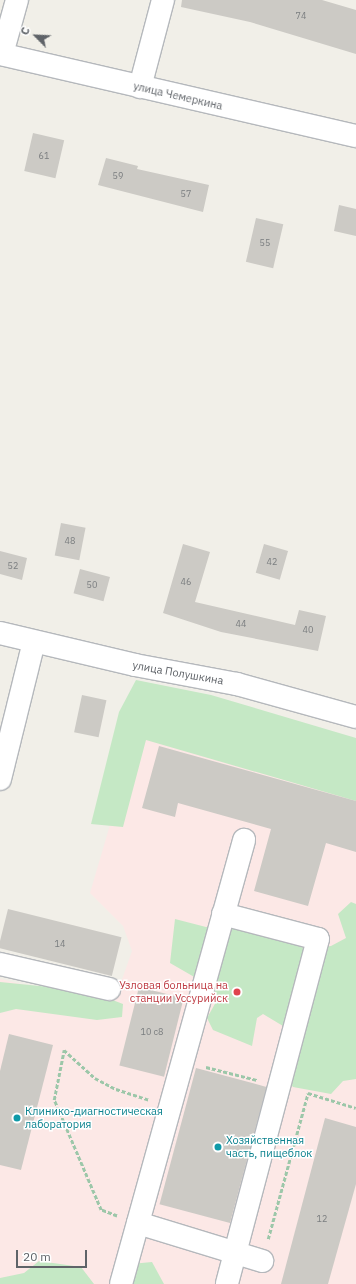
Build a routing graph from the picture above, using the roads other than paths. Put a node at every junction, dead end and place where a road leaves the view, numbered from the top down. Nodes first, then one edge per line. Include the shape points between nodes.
1 (17, 0) edge
2 (163, 0) edge
3 (1, 54) edge
4 (140, 87) junction
5 (356, 136) edge
6 (0, 633) edge
7 (34, 642) junction
8 (356, 716) edge
9 (0, 779) edge
10 (244, 840) dead end
11 (223, 914) junction
12 (0, 964) edge
13 (109, 989) dead end
14 (138, 1223) junction
15 (235, 1252) junction
16 (262, 1261) road end
17 (121, 1284) edge
18 (227, 1284) edge

1 - 3 street
2 - 4 street
3 - 4 street, улица Чемеркина
4 - 5 street, улица Чемеркина
6 - 7 street, улица Полушкина
7 - 8 street, улица Полушкина via 237,684
7 - 9 street
10 - 11 street
11 - 14 street
11 - 15 street via 318,939
12 - 13 street
14 - 15 street
14 - 17 street
15 - 16 street
15 - 18 street

